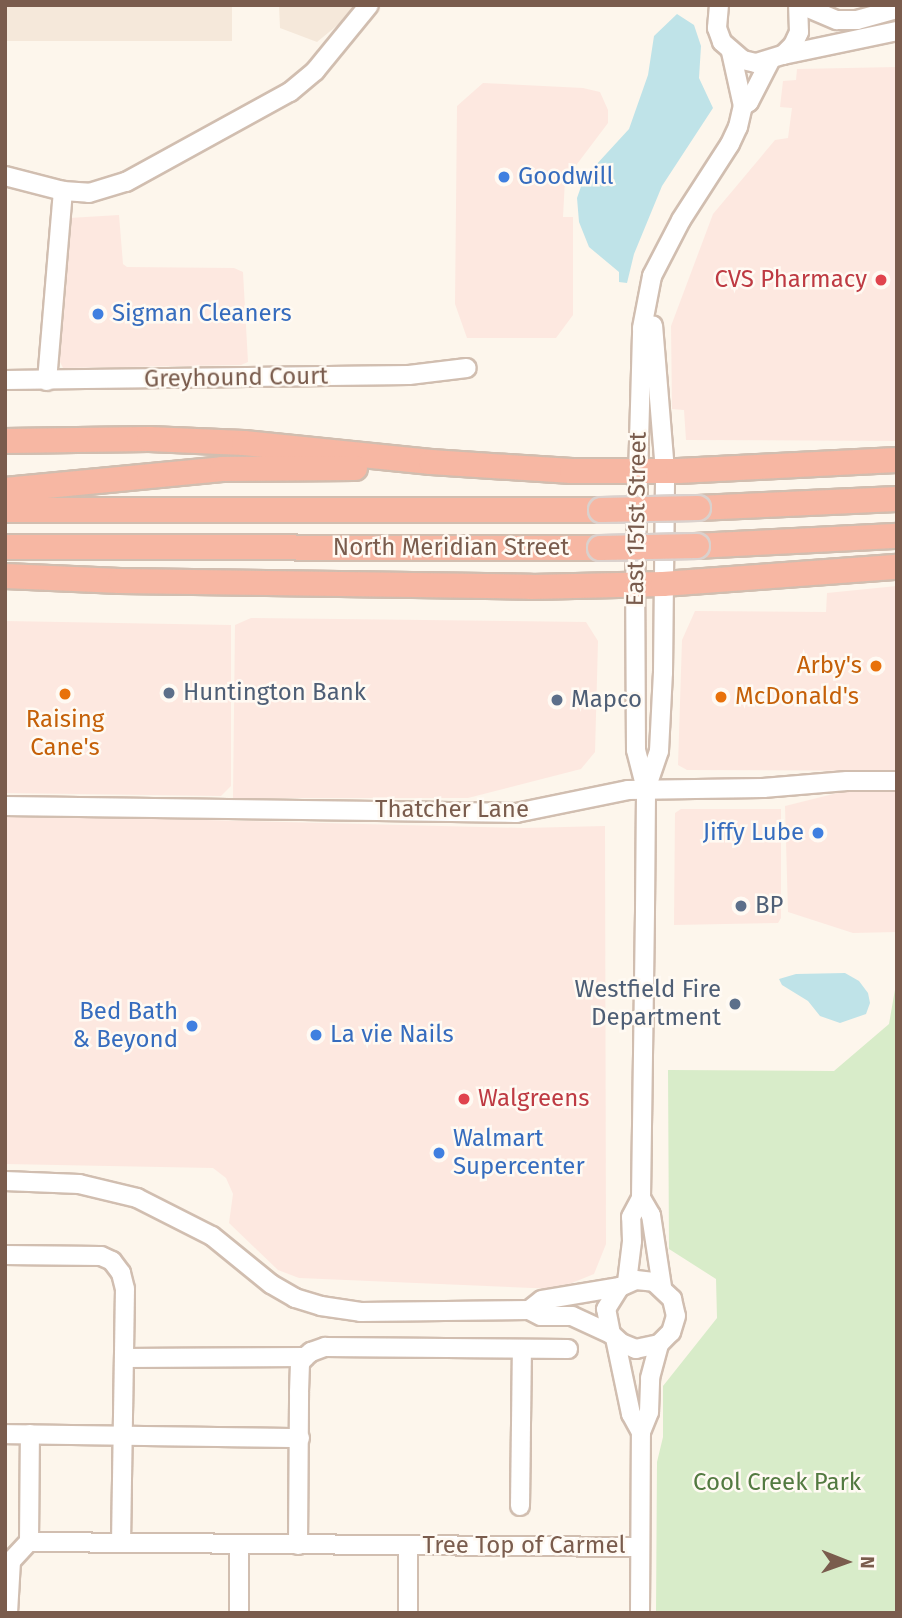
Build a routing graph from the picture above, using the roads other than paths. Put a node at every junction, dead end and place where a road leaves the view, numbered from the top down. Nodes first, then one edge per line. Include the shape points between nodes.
1 (369, 5) edge
2 (719, 5) edge
3 (800, 5) edge
4 (897, 9) edge
5 (897, 31) edge
6 (731, 52) junction
7 (776, 58) junction
8 (743, 106) junction
9 (5, 176) edge
10 (63, 191) junction
11 (664, 253) junction
12 (467, 368) dead end
13 (5, 380) edge
14 (47, 381) junction
15 (5, 441) edge
16 (897, 460) edge
17 (499, 467) junction
18 (639, 471) junction
19 (665, 471) junction
20 (5, 490) edge
21 (897, 499) edge
22 (5, 510) edge
23 (897, 536) edge
24 (5, 547) edge
25 (897, 567) edge
26 (5, 576) edge
27 (120, 581) junction
28 (663, 584) junction
29 (635, 585) junction
30 (5, 586) edge
31 (897, 781) edge
32 (646, 789) junction
33 (5, 806) edge
34 (5, 1181) edge
35 (641, 1198) junction
36 (5, 1255) edge
37 (623, 1284) junction
38 (662, 1287) junction
39 (529, 1310) junction
40 (613, 1336) junction
41 (659, 1344) junction
42 (522, 1349) junction
43 (568, 1349) dead end
44 (305, 1357) junction
45 (124, 1358) junction
46 (640, 1432) junction
47 (5, 1434) edge
48 (30, 1434) junction
49 (123, 1436) junction
50 (300, 1438) junction
51 (520, 1506) dead end
52 (29, 1542) junction
53 (121, 1543) junction
54 (239, 1544) junction
55 (298, 1545) junction
56 (408, 1546) junction
57 (640, 1547) junction
58 (8, 1613) edge
59 (239, 1613) edge
60 (408, 1613) edge
61 (640, 1613) edge

1 - 10 street via 315,71 290,92 113,188 89,193
2 - 6 street via 717,29
3 - 4 street via 845,21
3 - 7 street, East 151st Street via 799,32 793,45
5 - 7 street
6 - 7 street via 743,60
6 - 8 street
7 - 8 street, East 151st Street
8 - 11 street, East 151st Street via 730,144
9 - 10 street
10 - 14 street
11 - 18 street, East 151st Street via 652,276 642,328
11 - 19 street, East 151st Street via 652,338
12 - 14 street, Greyhound Court via 409,375
13 - 14 street, Greyhound Court
15 - 17 highway via 232,442
16 - 19 highway
17 - 18 highway
17 - 20 highway via 263,467
18 - 19 highway
18 - 29 street, East 151st Street
19 - 28 street, East 151st Street
21 - 22 highway, North Meridian Street, bridge via 601,510
23 - 24 highway, North Meridian Street, bridge via 600,548
25 - 28 highway
26 - 27 highway
27 - 29 highway via 433,587
27 - 30 highway
28 - 29 highway
28 - 32 street, East 151st Street via 659,751
29 - 32 street, East 151st Street via 636,750
31 - 32 street, Thatcher Lane via 763,789
32 - 33 street, Thatcher Lane via 516,813
32 - 35 street, East 151st Street
34 - 39 street via 79,1184 137,1198 212,1236 271,1284 321,1306 361,1312
35 - 37 street, East 151st Street via 631,1217 632,1241
35 - 38 street, East 151st Street via 651,1215
36 - 45 street via 101,1256 113,1261 125,1289
37 - 38 street via 646,1280
37 - 39 street via 542,1300
37 - 40 street via 606,1309
38 - 41 street via 672,1299 676,1316 671,1332
39 - 40 street via 541,1316 572,1316
40 - 41 street via 636,1349
40 - 46 street via 631,1414
41 - 46 street via 650,1378 649,1412
42 - 43 street
42 - 44 street via 325,1347
42 - 51 street, Tree Top of Carmel
44 - 45 street
44 - 50 street via 300,1363
45 - 49 street
46 - 57 street
47 - 48 street
48 - 49 street
48 - 52 street
49 - 50 street
49 - 53 street
50 - 55 street
52 - 53 street, Tree Top of Carmel
52 - 58 street via 12,1561
53 - 54 street, Tree Top of Carmel
54 - 55 street, Tree Top of Carmel
54 - 59 street
55 - 56 street, Tree Top of Carmel
56 - 57 street, Tree Top of Carmel
56 - 60 street, Tree Top of Carmel
57 - 61 street

